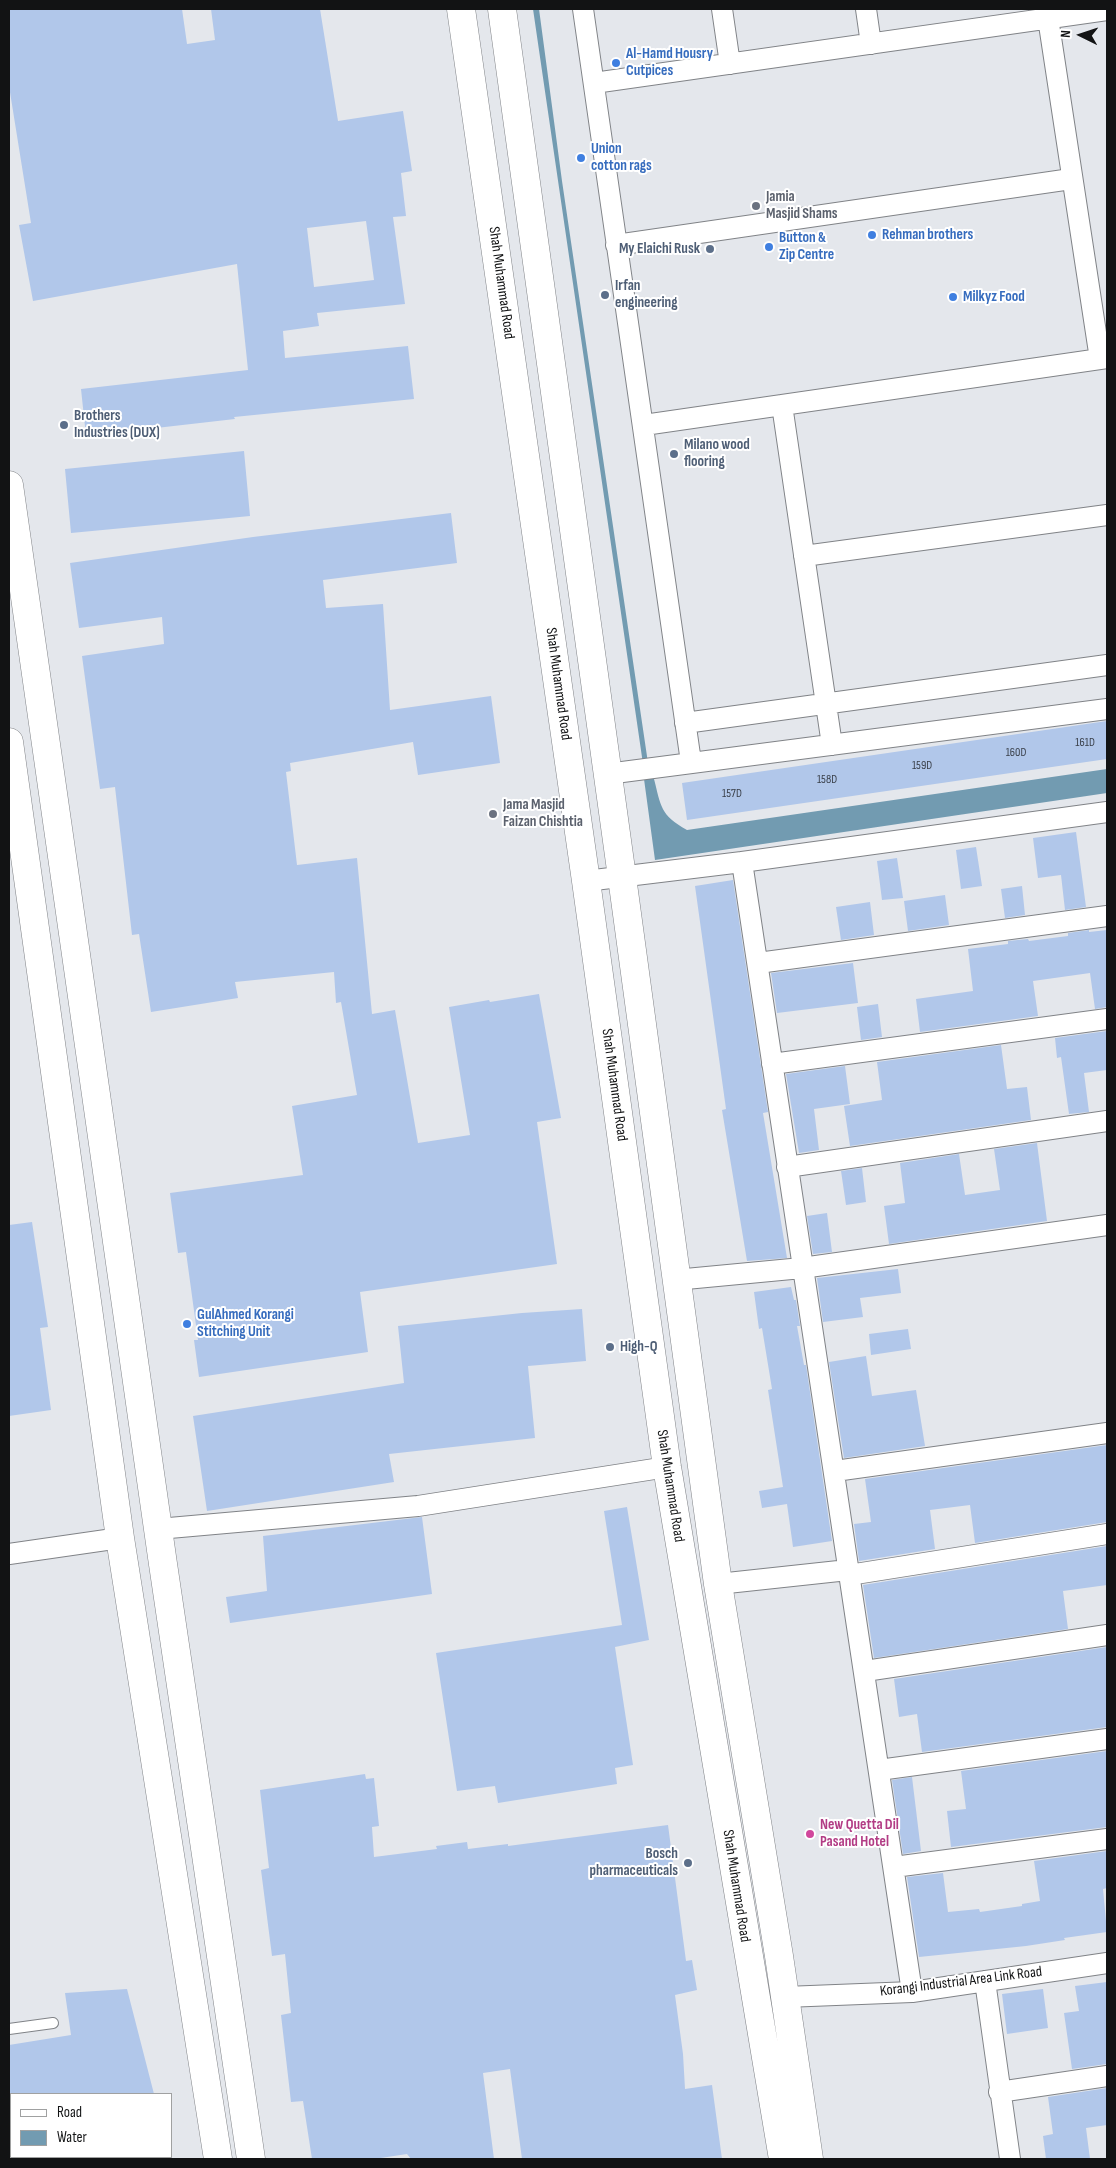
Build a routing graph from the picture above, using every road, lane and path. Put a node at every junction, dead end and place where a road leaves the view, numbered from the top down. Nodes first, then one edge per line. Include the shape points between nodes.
1 (462, 9) edge
2 (502, 9) edge
3 (584, 9) edge
4 (722, 9) edge
5 (866, 9) edge
6 (1107, 10) edge
7 (1048, 18) junction
8 (871, 44) junction
9 (730, 64) junction
10 (594, 83) junction
11 (1071, 179) junction
12 (616, 245) junction
13 (1103, 359) edge
14 (782, 405) junction
15 (644, 425) junction
16 (9, 485) edge
17 (1107, 515) edge
18 (11, 516) edge
19 (804, 556) junction
20 (1107, 666) edge
21 (826, 704) junction
22 (1107, 709) edge
23 (685, 724) junction
24 (45, 744) junction
25 (832, 745) junction
26 (9, 746) edge
27 (691, 762) junction
28 (617, 772) junction
29 (1107, 812) edge
30 (742, 862) junction
31 (622, 876) junction
32 (586, 881) junction
33 (1107, 916) edge
34 (758, 963) junction
35 (1107, 1019) edge
36 (772, 1064) junction
37 (1107, 1121) edge
38 (787, 1167) junction
39 (1107, 1225) edge
40 (802, 1268) junction
41 (675, 1280) junction
42 (1107, 1433) edge
43 (666, 1467) junction
44 (834, 1471) junction
45 (158, 1529) junction
46 (1107, 1534) edge
47 (120, 1538) junction
48 (9, 1554) edge
49 (162, 1564) junction
50 (125, 1569) junction
51 (849, 1572) junction
52 (718, 1584) junction
53 (1107, 1635) edge
54 (865, 1671) junction
55 (1107, 1738) edge
56 (879, 1770) junction
57 (1107, 1839) edge
58 (894, 1867) junction
59 (772, 1914) junction
60 (742, 1922) junction
61 (779, 1956) junction
62 (748, 1961) junction
63 (1107, 1963) edge
64 (985, 1981) junction
65 (912, 1992) junction
66 (785, 1997) junction
67 (53, 2023) dead end
68 (9, 2029) edge
69 (1107, 2076) edge
70 (999, 2092) junction
71 (218, 2159) edge
72 (251, 2159) edge
73 (783, 2159) edge
74 (809, 2159) edge
75 (1010, 2159) edge

1 - 32 main road, Shah Muhammad Road
2 - 28 main road, Shah Muhammad Road
3 - 10 street
4 - 9 street
5 - 8 street
6 - 7 street
7 - 8 street
7 - 11 street
8 - 9 street
9 - 10 street
10 - 12 street
11 - 12 street
11 - 13 street
12 - 15 street
13 - 14 street
14 - 15 street
14 - 19 street
15 - 23 street
16 - 18 main road
17 - 19 street
18 - 24 main road
19 - 21 street
20 - 21 street
21 - 23 street
21 - 25 street
22 - 25 street
23 - 27 street
24 - 26 main road
24 - 45 main road
25 - 27 street
26 - 47 main road
27 - 28 street
28 - 31 main road, Shah Muhammad Road
29 - 30 street
30 - 31 street
30 - 34 street
31 - 32 street
31 - 41 main road, Shah Muhammad Road
32 - 43 main road, Shah Muhammad Road
33 - 34 street
34 - 36 street
35 - 36 street
36 - 38 street
37 - 38 street
38 - 40 street
39 - 40 street
40 - 41 street
40 - 44 street
41 - 52 main road, Shah Muhammad Road
42 - 44 street
43 - 45 street via 418,1506
43 - 60 main road, Shah Muhammad Road
44 - 51 street
45 - 49 main road
46 - 51 street
47 - 48 street
47 - 50 main road
49 - 50 main road
49 - 72 main road
50 - 71 main road
51 - 52 street
51 - 54 street
52 - 59 main road, Shah Muhammad Road
53 - 54 street
54 - 56 street
55 - 56 street
56 - 58 street
57 - 58 street
58 - 65 street
59 - 60 main road via 768,1923 760,1928 750,1928
59 - 61 main road, Shah Muhammad Road
60 - 62 main road, Shah Muhammad Road
61 - 62 main road via 772,1948 762,1947 753,1952
61 - 66 main road, Shah Muhammad Road
62 - 73 main road, Shah Muhammad Road
63 - 64 street, Korangi Industrial Area Link Road
64 - 65 street, Korangi Industrial Area Link Road
64 - 70 street
65 - 66 street, Korangi Industrial Area Link Road
66 - 74 main road, Shah Muhammad Road
67 - 68 lane
69 - 70 street
70 - 75 street

